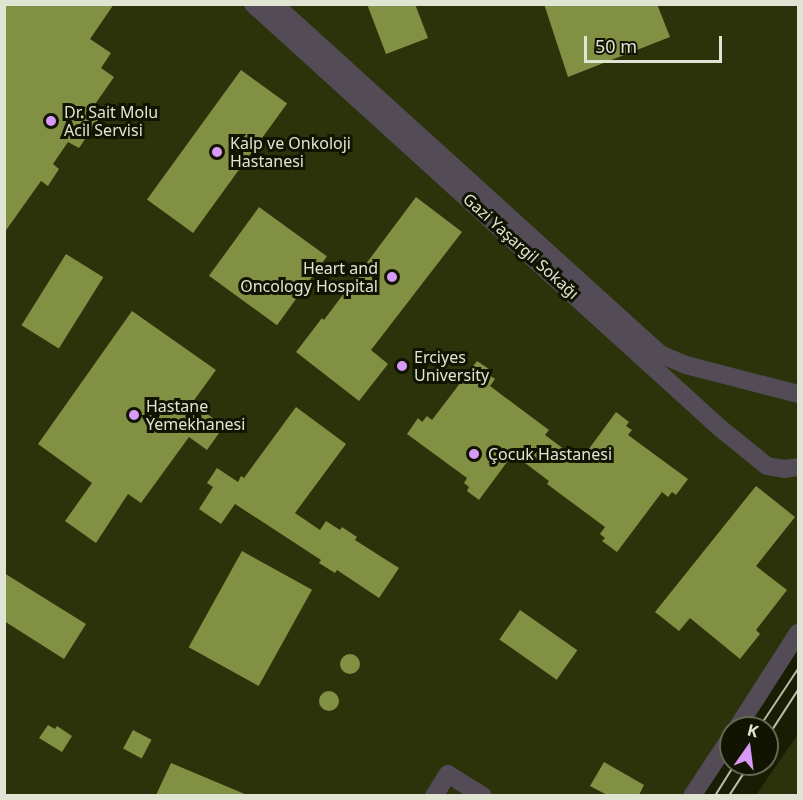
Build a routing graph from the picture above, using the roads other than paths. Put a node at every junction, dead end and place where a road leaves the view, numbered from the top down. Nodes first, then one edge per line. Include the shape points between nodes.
1 (253, 4) edge
2 (273, 4) edge
3 (798, 394) edge
4 (798, 467) edge
5 (798, 633) edge
6 (745, 716) edge
7 (719, 755) edge
8 (434, 795) edge
9 (483, 795) edge
10 (692, 795) edge

1 - 4 street, Gazi Yaşargil Sokağı via 720,428 767,465
2 - 3 street, Gazi Yaşargil Sokağı via 660,354 686,365
5 - 6 street
7 - 10 street
8 - 9 street via 448,774

